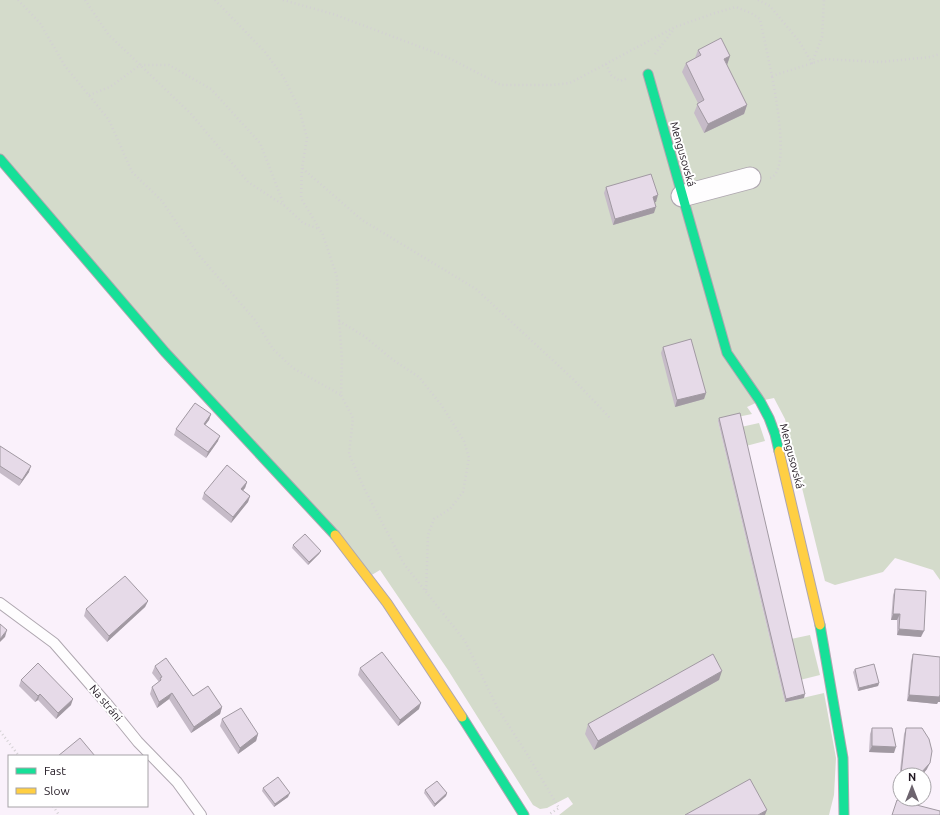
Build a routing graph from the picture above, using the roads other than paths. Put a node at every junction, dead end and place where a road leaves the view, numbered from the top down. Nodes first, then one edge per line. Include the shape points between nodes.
1 (648, 74) road end
2 (0, 159) edge
3 (744, 180) road end
4 (682, 196) junction
5 (0, 603) edge
6 (201, 815) edge
7 (524, 815) edge
8 (844, 815) edge

1 - 4 street, Mengusovská
2 - 7 street via 165,352 336,536 362,568 419,650
3 - 4 street
4 - 8 street, Mengusovská via 727,353 760,401 775,434 824,640 843,758
5 - 6 lane, Na stráni via 54,643 138,742 177,782

